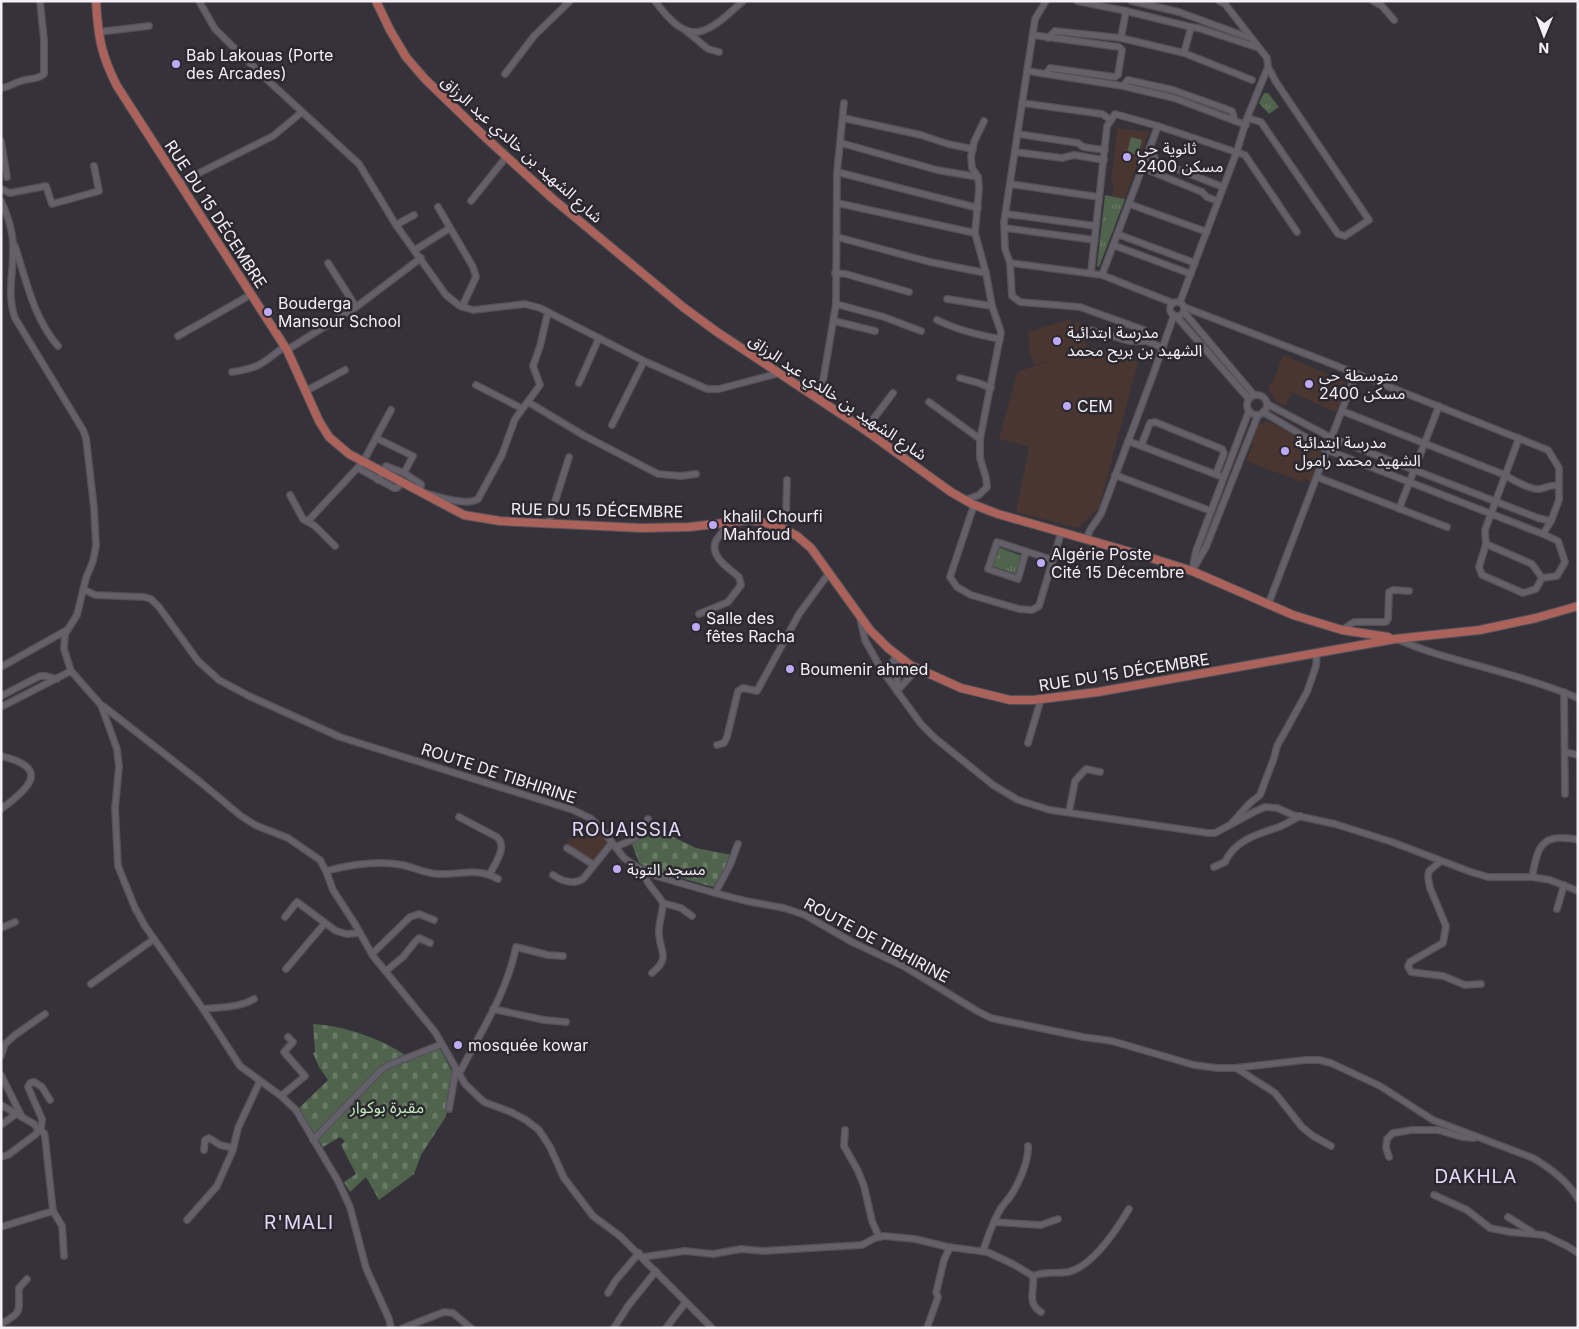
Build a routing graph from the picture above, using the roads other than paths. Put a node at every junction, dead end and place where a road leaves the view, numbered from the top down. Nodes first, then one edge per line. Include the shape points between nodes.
1 (40, 1) edge
2 (96, 1) edge
3 (199, 1) edge
4 (376, 1) edge
5 (570, 1) edge
6 (655, 1) edge
7 (743, 1) edge
8 (1046, 1) edge
9 (1077, 1) edge
10 (1132, 1) edge
11 (1219, 1) edge
12 (1373, 1) edge
13 (1163, 4) edge
14 (1126, 10) junction
15 (1394, 20) dead end
16 (149, 26) dead end
17 (1191, 27) junction
18 (685, 30) junction
19 (98, 32) junction
20 (1032, 35) junction
21 (1048, 38) junction
22 (1121, 38) junction
23 (1252, 39) junction
24 (1260, 49) junction
25 (719, 52) dead end
26 (1184, 53) junction
27 (1268, 67) junction
28 (1027, 71) junction
29 (505, 74) dead end
30 (1046, 74) junction
31 (1252, 80) dead end
32 (1, 88) edge
33 (844, 103) dead end
34 (1022, 103) junction
35 (302, 112) junction
36 (843, 118) junction
37 (1248, 118) junction
38 (1111, 120) junction
39 (984, 121) dead end
40 (1246, 125) junction
41 (1158, 126) junction
42 (1018, 134) junction
43 (1, 141) edge
44 (841, 143) junction
45 (1083, 146) junction
46 (1150, 147) junction
47 (973, 149) junction
48 (1105, 150) junction
49 (1237, 151) junction
50 (1015, 152) junction
51 (507, 156) junction
52 (1081, 156) junction
53 (1104, 160) junction
54 (94, 166) dead end
55 (1142, 168) junction
56 (837, 172) junction
57 (7, 177) dead end
58 (978, 177) junction
59 (179, 183) junction
60 (1010, 184) junction
61 (1224, 187) junction
62 (1, 189) edge
63 (1099, 197) junction
64 (471, 201) dead end
65 (1218, 201) junction
66 (1, 202) edge
67 (837, 203) junction
68 (1129, 204) junction
69 (438, 207) dead end
70 (978, 208) junction
71 (414, 214) dead end
72 (1006, 214) junction
73 (396, 225) junction
74 (1096, 226) junction
75 (450, 228) junction
76 (1004, 228) junction
77 (1207, 232) junction
78 (1297, 232) dead end
79 (975, 233) junction
80 (1117, 234) junction
81 (12, 236) junction
82 (837, 237) junction
83 (1095, 240) junction
84 (1113, 245) junction
85 (415, 250) junction
86 (421, 258) junction
87 (328, 263) dead end
88 (1010, 263) junction
89 (1195, 263) junction
90 (1091, 272) junction
91 (986, 273) junction
92 (836, 274) junction
93 (1191, 274) junction
94 (1102, 275) junction
95 (909, 292) dead end
96 (252, 294) junction
97 (946, 299) dead end
98 (1173, 303) junction
99 (836, 304) junction
100 (992, 306) junction
101 (356, 307) junction
102 (462, 307) junction
103 (1183, 307) junction
104 (548, 312) junction
105 (1175, 316) junction
106 (937, 320) dead end
107 (834, 321) junction
108 (1091, 330) dead end
109 (875, 331) dead end
110 (920, 331) dead end
111 (178, 336) dead end
112 (599, 338) junction
113 (1000, 339) junction
114 (1146, 341) junction
115 (58, 346) dead end
116 (286, 348) junction
117 (1163, 348) junction
118 (644, 360) junction
119 (345, 370) dead end
120 (232, 372) dead end
121 (780, 373) junction
122 (1356, 373) junction
123 (960, 378) dead end
124 (579, 383) dead end
125 (476, 385) dead end
126 (991, 388) junction
127 (306, 391) junction
128 (893, 393) dead end
129 (1251, 397) junction
130 (820, 399) junction
131 (528, 402) junction
132 (929, 402) dead end
133 (1267, 404) junction
134 (1439, 406) junction
135 (521, 408) junction
136 (391, 410) dead end
137 (1249, 411) junction
138 (1342, 412) junction
139 (1260, 414) junction
140 (612, 424) dead end
141 (865, 430) junction
142 (376, 438) junction
143 (980, 438) junction
144 (1332, 438) junction
145 (1519, 438) junction
146 (1128, 441) junction
147 (1424, 444) junction
148 (1141, 446) junction
149 (1327, 450) junction
150 (569, 457) dead end
151 (361, 465) junction
152 (1414, 470) junction
153 (404, 473) junction
154 (696, 474) dead end
155 (1216, 474) junction
156 (1115, 475) junction
157 (1505, 475) junction
158 (380, 476) junction
159 (1224, 477) junction
160 (1317, 477) junction
161 (787, 480) dead end
162 (1409, 482) junction
163 (1559, 486) junction
164 (420, 492) junction
165 (290, 495) dead end
166 (965, 500) junction
167 (1495, 502) junction
168 (974, 505) junction
169 (1399, 509) junction
170 (1210, 511) junction
171 (1490, 514) junction
172 (308, 521) junction
173 (1551, 521) junction
174 (725, 522) junction
175 (548, 524) junction
176 (1447, 527) dead end
177 (783, 528) junction
178 (1061, 533) junction
179 (1543, 534) junction
180 (1086, 540) junction
181 (1486, 544) junction
182 (335, 546) dead end
183 (1026, 551) junction
184 (1053, 560) junction
185 (1192, 571) junction
186 (829, 573) junction
187 (1542, 578) junction
188 (85, 590) junction
189 (1409, 591) dead end
190 (1268, 605) junction
191 (1578, 606) edge
192 (699, 614) dead end
193 (859, 616) junction
194 (68, 630) junction
195 (1342, 630) junction
196 (1395, 639) junction
197 (1317, 653) junction
198 (897, 655) junction
199 (1, 667) edge
200 (917, 668) junction
201 (71, 671) junction
202 (886, 676) junction
203 (57, 679) junction
204 (897, 691) junction
205 (1564, 692) junction
206 (1, 696) edge
207 (1578, 698) edge
208 (1041, 699) junction
209 (101, 704) junction
210 (1, 707) edge
211 (1028, 743) dead end
212 (717, 745) dead end
213 (1565, 752) junction
214 (1578, 755) edge
215 (1, 756) edge
216 (1100, 772) dead end
217 (1565, 794) dead end
218 (1, 809) edge
219 (1069, 812) junction
220 (1300, 816) junction
221 (459, 817) dead end
222 (648, 819) dead end
223 (1230, 825) junction
224 (1578, 840) edge
225 (738, 844) dead end
226 (614, 845) junction
227 (568, 848) dead end
228 (1441, 861) junction
229 (594, 865) junction
230 (1214, 867) dead end
231 (643, 870) junction
232 (326, 871) junction
233 (490, 874) junction
234 (553, 875) dead end
235 (1532, 877) junction
236 (498, 879) dead end
237 (1564, 885) junction
238 (1578, 891) edge
239 (715, 893) junction
240 (664, 903) junction
241 (1557, 909) dead end
242 (692, 916) dead end
243 (285, 917) dead end
244 (434, 920) dead end
245 (15, 922) dead end
246 (325, 922) junction
247 (1, 928) edge
248 (360, 933) junction
249 (154, 940) junction
250 (430, 943) dead end
251 (372, 954) junction
252 (564, 956) dead end
253 (286, 970) dead end
254 (386, 971) junction
255 (652, 973) dead end
256 (91, 984) dead end
257 (1481, 984) dead end
258 (254, 998) dead end
259 (203, 1009) junction
260 (493, 1009) junction
261 (45, 1014) dead end
262 (566, 1022) dead end
263 (288, 1037) dead end
264 (442, 1044) junction
265 (1, 1056) edge
266 (1235, 1068) junction
267 (457, 1071) junction
268 (1, 1075) edge
269 (260, 1081) junction
270 (281, 1096) junction
271 (50, 1100) dead end
272 (1, 1105) edge
273 (449, 1109) dead end
274 (16, 1114) junction
275 (22, 1117) junction
276 (1, 1125) edge
277 (39, 1129) junction
278 (845, 1130) dead end
279 (1481, 1138) junction
280 (313, 1140) junction
281 (1028, 1146) dead end
282 (1331, 1146) dead end
283 (233, 1148) junction
284 (204, 1150) dead end
285 (1, 1157) edge
286 (1390, 1157) dead end
287 (1434, 1195) dead end
288 (1578, 1199) edge
289 (1130, 1209) dead end
290 (53, 1212) junction
291 (1508, 1217) dead end
292 (1058, 1219) dead end
293 (187, 1220) dead end
294 (994, 1222) junction
295 (1, 1227) edge
296 (1535, 1233) junction
297 (879, 1237) junction
298 (950, 1247) junction
299 (984, 1251) junction
300 (1578, 1253) edge
301 (641, 1255) junction
302 (64, 1256) dead end
303 (656, 1271) junction
304 (1034, 1276) junction
305 (27, 1279) dead end
306 (608, 1293) dead end
307 (686, 1302) junction
308 (1041, 1312) dead end
309 (1, 1324) edge
310 (391, 1328) edge
311 (402, 1328) edge
312 (471, 1328) edge
313 (614, 1328) edge
314 (666, 1328) edge
315 (712, 1328) edge
316 (927, 1328) edge

1 - 32 street via 44,74
2 - 19 main road, RUE DU 15 DÉCEMBRE
3 - 35 street via 215,29
4 - 51 main road, شارع الشهيد بن خالدي عبد الرزاق via 406,57
5 - 29 street via 534,36
6 - 18 street via 673,23
7 - 18 street via 711,29 703,32
8 - 20 street via 1035,19
9 - 14 street
10 - 13 street
11 - 23 street
12 - 15 street
13 - 23 street
14 - 17 street
14 - 22 street
16 - 19 street
17 - 24 street
17 - 26 street
18 - 25 street via 708,49
19 - 59 main road, RUE DU 15 DÉCEMBRE via 103,56 117,86
20 - 21 street
20 - 28 street
21 - 22 street via 1055,32
21 - 30 street via 1122,50 1115,77 1050,68
22 - 26 street
23 - 24 street
24 - 27 street via 1267,58
26 - 31 street
27 - 37 street
27 - 37 street via 1369,220 1345,236 1338,234 1261,122
28 - 30 street
28 - 34 street
30 - 40 street via 1123,86 1128,80 1172,90 1232,111 1235,121
33 - 36 street
34 - 38 street via 1102,114
34 - 42 street
35 - 59 street via 273,136
35 - 73 street via 358,164
36 - 44 street
36 - 47 street
37 - 40 street
38 - 41 street via 1115,114
38 - 48 street via 1107,126
39 - 47 street
40 - 49 street
41 - 46 street
41 - 49 street
42 - 45 street
42 - 50 street
43 - 57 street
44 - 56 street
44 - 58 street via 934,169
45 - 48 street
45 - 52 street
46 - 55 street
46 - 61 street via 1156,161
47 - 58 street via 972,168
48 - 53 street
49 - 61 street
49 - 78 street via 1245,155
50 - 52 street via 1062,158
50 - 60 street
51 - 64 street
51 - 121 main road, شارع الشهيد بن خالدي عبد الرزاق via 553,199 683,307
52 - 53 street
53 - 63 street
54 - 62 street via 99,191 52,204 46,186 10,193
55 - 65 street
55 - 68 street
56 - 67 street
56 - 70 street
58 - 70 street
59 - 96 main road, RUE DU 15 DÉCEMBRE
60 - 63 street
60 - 72 street
61 - 65 street
63 - 74 street
65 - 77 street
66 - 81 street
67 - 79 street
67 - 82 street
68 - 77 street
68 - 80 street
69 - 75 street
70 - 79 street
71 - 73 street
72 - 74 street
72 - 76 street
73 - 85 street
74 - 83 street
75 - 85 street
75 - 102 street via 476,276
76 - 83 street
76 - 88 street via 1005,249
77 - 89 street
79 - 91 street
80 - 84 street
80 - 89 street
81 - 115 street via 39,317
81 - 188 street via 10,306 86,438 96,546
82 - 91 street
82 - 92 street
83 - 90 street
84 - 93 street
84 - 94 street
85 - 86 street
86 - 101 street
86 - 102 street via 446,295
87 - 101 street
88 - 90 street
88 - 114 street via 1012,296 1020,302 1080,307 1144,330
89 - 93 street
90 - 94 street
91 - 100 street
92 - 95 street
92 - 99 street
93 - 103 street
94 - 98 street
96 - 111 street
96 - 116 main road, RUE DU 15 DÉCEMBRE
97 - 100 street
98 - 103 street
98 - 105 street via 1170,309
99 - 107 street
99 - 110 street
100 - 113 street via 1001,332
101 - 116 street
102 - 104 street via 473,310 525,304
103 - 105 street via 1181,315
103 - 122 street
103 - 129 street
104 - 112 street
104 - 131 street via 533,366 540,385
105 - 117 street
105 - 129 street
106 - 113 street
107 - 109 street
107 - 130 street
108 - 114 street via 1129,341
112 - 118 street
112 - 124 street
113 - 126 street
114 - 117 street
116 - 120 street via 251,370
116 - 127 main road, RUE DU 15 DÉCEMBRE
117 - 146 street
118 - 121 street via 707,389 720,389
118 - 140 street
119 - 127 street
121 - 130 main road, شارع الشهيد بن خالدي عبد الرزاق
122 - 134 street
122 - 138 street
123 - 126 street
125 - 135 street
126 - 143 street
127 - 151 main road, RUE DU 15 DÉCEMBRE via 329,437
128 - 141 street
129 - 133 street via 1264,398
129 - 137 street via 1247,405
130 - 141 main road, شارع الشهيد بن خالدي عبد الرزاق
131 - 135 street
131 - 154 street via 658,474
132 - 143 street
133 - 139 street
133 - 144 street
134 - 145 street
134 - 147 street
135 - 164 street via 502,455 478,499 465,502
136 - 142 street
137 - 139 street
137 - 159 street
138 - 144 street
138 - 147 street
139 - 149 street
139 - 185 street via 1206,547
141 - 166 main road, شارع الشهيد بن خالدي عبد الرزاق
142 - 151 street
142 - 153 street via 413,456
143 - 166 street via 980,458 987,487
144 - 149 street
144 - 152 street
145 - 157 street
145 - 163 street via 1548,450 1558,468
146 - 148 street
146 - 156 street
147 - 152 street
147 - 157 street
148 - 155 street
148 - 155 street via 1150,423 1155,422 1222,449 1224,453
149 - 160 street
149 - 162 street
150 - 175 street
151 - 158 main road, RUE DU 15 DÉCEMBRE
151 - 172 street
152 - 162 street
152 - 167 street
153 - 158 street via 386,466
153 - 164 street via 422,484
155 - 159 street
156 - 170 street
156 - 180 street via 1101,514
157 - 163 street via 1539,489
157 - 167 street
158 - 164 main road, RUE DU 15 DÉCEMBRE via 402,482
159 - 170 street
160 - 169 street
160 - 190 street
161 - 177 street
162 - 169 street
162 - 171 street
163 - 173 street via 1559,500
164 - 175 main road, RUE DU 15 DÉCEMBRE via 480,519
165 - 172 street via 303,519
166 - 168 main road, شارع الشهيد بن خالدي عبد الرزاق
167 - 171 street
167 - 173 street
168 - 178 main road, شارع الشهيد بن خالدي عبد الرزاق
168 - 184 street via 950,577 957,587 971,596 1032,610 1039,606
169 - 176 street
170 - 185 street
171 - 179 street
171 - 181 street via 1485,530
172 - 182 street
173 - 179 street
174 - 175 main road, RUE DU 15 DÉCEMBRE via 662,528
174 - 177 main road, RUE DU 15 DÉCEMBRE via 750,520
174 - 192 street via 715,550 728,569 740,577 741,585 728,602
177 - 186 main road, RUE DU 15 DÉCEMBRE via 811,548
178 - 180 main road, شارع الشهيد بن خالدي عبد الرزاق
178 - 184 street
179 - 187 street via 1558,541 1565,562 1557,576
180 - 185 main road, شارع الشهيد بن خالدي عبد الرزاق
181 - 187 street via 1532,564
181 - 187 street via 1480,567 1482,575 1523,593 1536,588
183 - 183 street via 997,542 988,569 1018,579
183 - 184 street
185 - 190 main road, شارع الشهيد بن خالدي عبد الرزاق
186 - 193 main road, RUE DU 15 DÉCEMBRE
186 - 212 street via 799,614 757,691 743,688 738,691 727,737 724,743
188 - 194 street
188 - 226 street, ROUTE DE TIBHIRINE via 95,595 151,599 198,661 219,680 249,696 340,737 573,810 590,818
189 - 195 street via 1389,592 1386,622 1354,622
190 - 195 main road, شارع الشهيد بن خالدي عبد الرزاق
191 - 196 main road, RUE DU 15 DÉCEMBRE via 1480,630
193 - 198 main road, RUE DU 15 DÉCEMBRE
193 - 202 street via 865,640
194 - 199 street
194 - 201 street via 64,649
195 - 196 main road, شارع الشهيد بن خالدي عبد الرزاق
196 - 197 main road, RUE DU 15 DÉCEMBRE
196 - 205 street via 1420,650
197 - 208 main road, RUE DU 15 DÉCEMBRE
197 - 223 street via 1307,692 1277,746 1260,795
198 - 200 main road, RUE DU 15 DÉCEMBRE
198 - 202 street
198 - 204 street
200 - 204 street
200 - 208 main road, RUE DU 15 DÉCEMBRE via 960,688 985,695 1010,700
201 - 203 street
201 - 209 street
202 - 204 street
203 - 206 street via 40,676
203 - 210 street
204 - 219 street via 935,738 993,785 1018,800
205 - 207 street
205 - 213 street
208 - 211 street
209 - 232 street via 241,816 288,838 320,860
209 - 249 street via 117,749 119,767 115,808 118,866 135,908
213 - 214 street
213 - 217 street
215 - 218 street via 21,762 29,769 31,779 22,793
216 - 219 street via 1086,769 1075,780
219 - 223 street via 1208,834
220 - 223 street via 1265,807
220 - 228 street via 1392,842
220 - 230 street via 1258,833 1239,845 1225,862
221 - 233 street via 501,841 503,846
222 - 226 street via 640,835
224 - 235 street via 1548,839 1541,845
225 - 239 street
226 - 229 street
226 - 231 street, ROUTE DE TIBHIRINE via 624,858
227 - 229 street
228 - 235 street via 1488,877
228 - 257 street via 1429,871 1428,877 1446,926 1443,943 1410,962 1409,970 1443,976 1465,985
229 - 234 street via 578,882 560,880
231 - 239 street, ROUTE DE TIBHIRINE
231 - 240 street via 648,885
232 - 233 street via 355,863 369,863 404,865 428,873
232 - 248 street via 333,890
233 - 236 street
235 - 237 street
237 - 238 street
237 - 241 street
239 - 266 street, ROUTE DE TIBHIRINE via 805,915 991,1018 1112,1041 1194,1065
240 - 242 street via 681,908
240 - 255 street via 659,933 662,963
243 - 246 street via 297,902
244 - 251 street via 419,914 410,917
245 - 247 street
246 - 248 street via 342,933
246 - 253 street
248 - 251 street
249 - 256 street
249 - 259 street
250 - 254 street via 419,938
251 - 254 street
252 - 260 street via 516,947 514,961
254 - 264 street
258 - 259 street via 239,1005
259 - 269 street via 240,1066
260 - 262 street
260 - 267 street
261 - 265 street via 5,1044
263 - 270 street via 293,1042 284,1052 305,1076
264 - 267 street
264 - 280 street via 381,1070
266 - 279 street, ROUTE DE TIBHIRINE via 1304,1060 1331,1063 1380,1086 1433,1120
266 - 282 street via 1275,1093 1302,1128
267 - 273 street
267 - 301 street via 465,1084 484,1102 511,1112 539,1130 564,1178 593,1216
268 - 275 street
269 - 270 street
269 - 283 street via 238,1128
270 - 280 street via 296,1110
271 - 277 street via 42,1087 30,1082 28,1086 42,1119
272 - 274 street
274 - 275 street
274 - 276 street
275 - 277 street
277 - 285 street via 8,1155
277 - 290 street via 45,1137
278 - 297 street via 844,1146 864,1186
279 - 286 street via 1438,1130 1393,1133 1387,1139
279 - 288 street, ROUTE DE TIBHIRINE via 1548,1167
280 - 310 street via 350,1207 366,1268
281 - 294 street via 1021,1175
283 - 284 street via 209,1138 205,1140
283 - 293 street via 217,1186
287 - 296 street via 1461,1207 1490,1228
289 - 304 street via 1115,1233 1095,1255 1076,1269
290 - 295 street
290 - 302 street via 62,1226
291 - 296 street
292 - 294 street via 1041,1225
294 - 299 street
296 - 300 street via 1544,1234
297 - 298 street
297 - 301 street via 862,1245
298 - 299 street
298 - 316 street
299 - 304 street
301 - 303 street
301 - 306 street
303 - 307 street
303 - 313 street
304 - 308 street via 1031,1302
305 - 309 street via 20,1288 16,1316
307 - 314 street
307 - 315 street
311 - 312 street via 444,1312 453,1314

